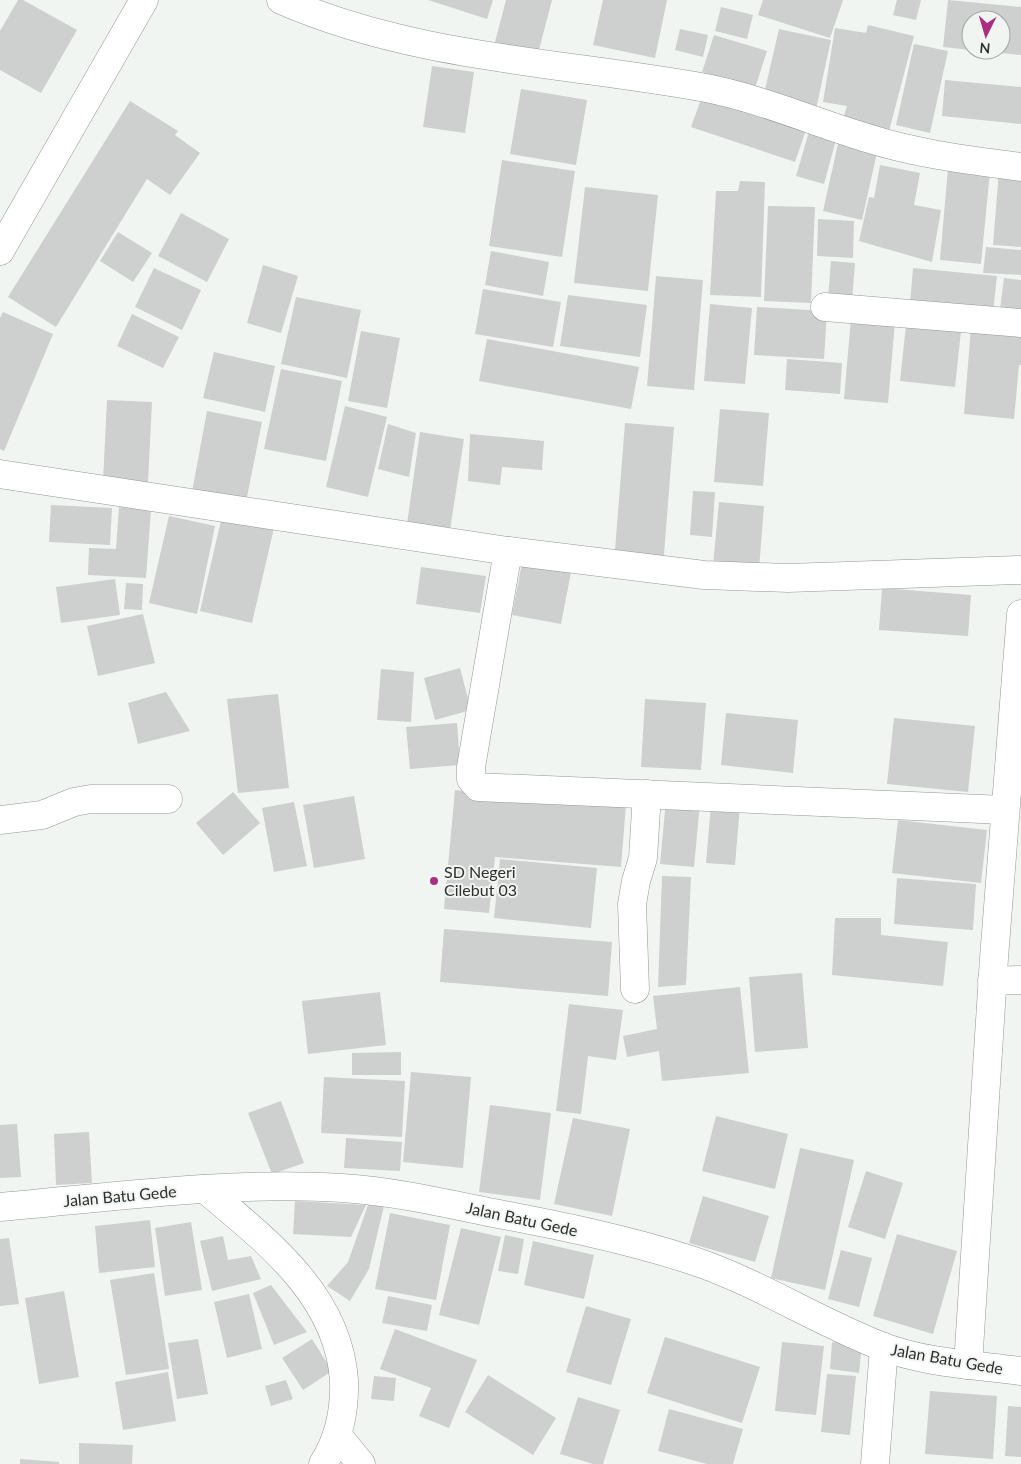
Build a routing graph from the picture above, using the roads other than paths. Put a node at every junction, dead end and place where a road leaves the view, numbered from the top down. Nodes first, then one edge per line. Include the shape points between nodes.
1 (144, 0) edge
2 (281, 0) edge
3 (1021, 166) edge
4 (0, 251) edge
5 (825, 307) dead end
6 (1021, 323) edge
7 (0, 474) edge
8 (508, 551) junction
9 (1021, 570) edge
10 (1021, 614) edge
11 (647, 794) junction
12 (168, 799) dead end
13 (1005, 810) junction
14 (0, 820) edge
15 (1021, 980) edge
16 (992, 981) junction
17 (635, 989) dead end
18 (205, 1189) junction
19 (0, 1207) edge
20 (884, 1348) junction
21 (968, 1364) junction
22 (1021, 1371) edge
23 (337, 1435) junction
24 (324, 1464) edge
25 (361, 1464) edge
26 (875, 1464) edge

1 - 4 street
2 - 3 street via 318,15 404,40 494,58 708,89 779,108 904,149
5 - 6 street
7 - 8 street
8 - 9 street via 704,575 788,578
8 - 11 street via 471,767 474,785
10 - 13 street
11 - 13 street
11 - 17 street via 643,858 632,904
12 - 14 street via 91,799 42,815
13 - 16 street
15 - 16 street
16 - 21 street
18 - 19 street, Jalan Batu Gede
18 - 20 street, Jalan Batu Gede via 344,1188 413,1197 550,1224 694,1261 739,1278
18 - 23 street via 274,1247 321,1305 343,1365 345,1399
20 - 21 street, Jalan Batu Gede
20 - 26 street
21 - 22 street, Jalan Batu Gede
23 - 24 street
23 - 25 street

